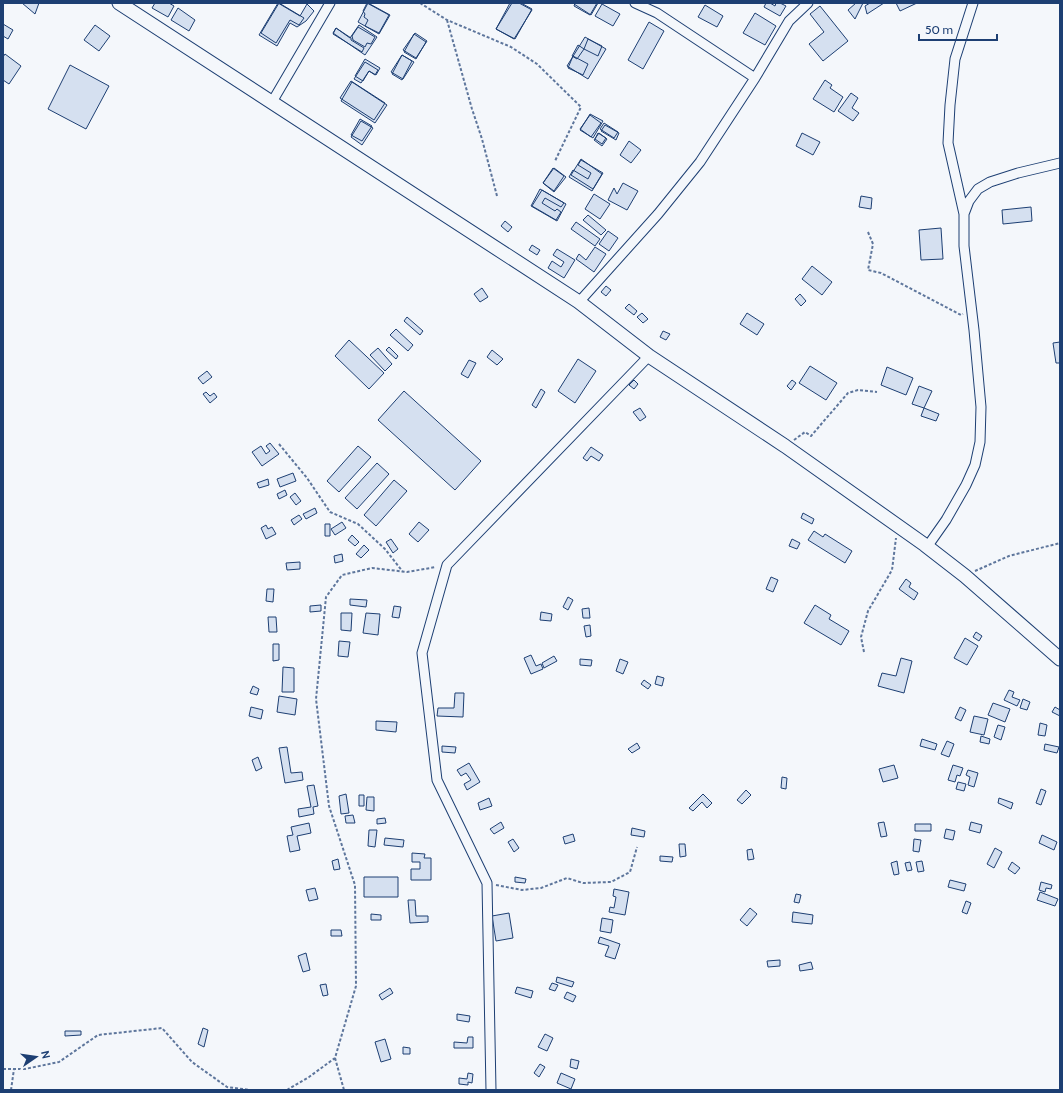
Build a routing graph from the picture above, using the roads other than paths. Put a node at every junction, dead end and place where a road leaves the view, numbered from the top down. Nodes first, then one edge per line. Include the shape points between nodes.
1 (119, 3) edge
2 (330, 3) edge
3 (636, 3) edge
4 (808, 3) edge
5 (973, 3) edge
6 (755, 78) junction
7 (272, 102) junction
8 (1060, 163) edge
9 (964, 214) junction
10 (580, 302) junction
11 (649, 356) junction
12 (927, 547) junction
13 (1060, 658) edge
14 (490, 1090) edge

1 - 7 main road
2 - 7 street
3 - 6 street via 657,13
4 - 6 street via 789,21
5 - 9 street via 955,59 948,143
6 - 10 street via 700,162
7 - 10 main road
8 - 9 street via 990,182 978,189
9 - 12 street via 964,246 981,407 980,442 975,464 966,485
10 - 11 main road
11 - 12 main road via 785,446
11 - 14 street via 447,565 422,653 437,780 487,883
12 - 13 main road via 965,576

